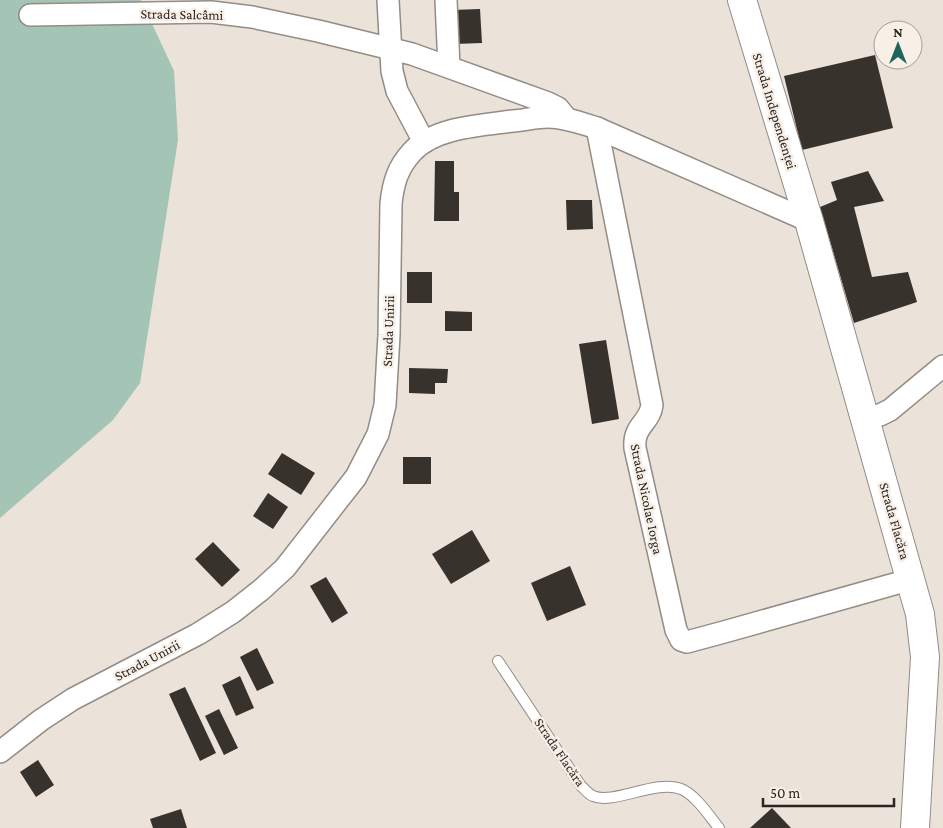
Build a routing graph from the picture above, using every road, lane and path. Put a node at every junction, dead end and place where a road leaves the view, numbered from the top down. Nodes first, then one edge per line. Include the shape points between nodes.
1 (388, 0) edge
2 (446, 0) edge
3 (742, 0) edge
4 (30, 15) dead end
5 (389, 48) junction
6 (449, 67) junction
7 (567, 119) junction
8 (597, 128) junction
9 (424, 142) junction
10 (809, 221) junction
11 (943, 366) edge
12 (865, 418) junction
13 (912, 579) junction
14 (498, 661) dead end
15 (0, 752) edge
16 (719, 828) edge
17 (915, 828) edge

1 - 5 street
2 - 6 street
3 - 10 street, Strada Independenței
4 - 5 street, Strada Salcâmi via 211,12 252,17
5 - 6 street, Strada Salcâmi
5 - 9 street via 397,91
6 - 7 street, Strada Salcâmi via 548,103 558,108
7 - 8 street, Strada Unirii
7 - 9 street, Strada Unirii via 547,117 458,128
8 - 10 street, Strada Unirii
8 - 13 street, Strada Nicolae Iorga via 652,405 651,412 636,433 635,448 676,630 681,640 687,642
9 - 15 street, Strada Unirii via 400,168 393,185 385,405 378,434 356,477 285,568 233,612 198,634 73,699
10 - 12 street, Strada Flacăra
11 - 12 street via 890,410
12 - 13 street, Strada Flacăra
13 - 17 street, Strada Flacăra via 925,657
14 - 16 lane, Strada Flacăra via 581,786 591,796 602,799 659,787 681,788

